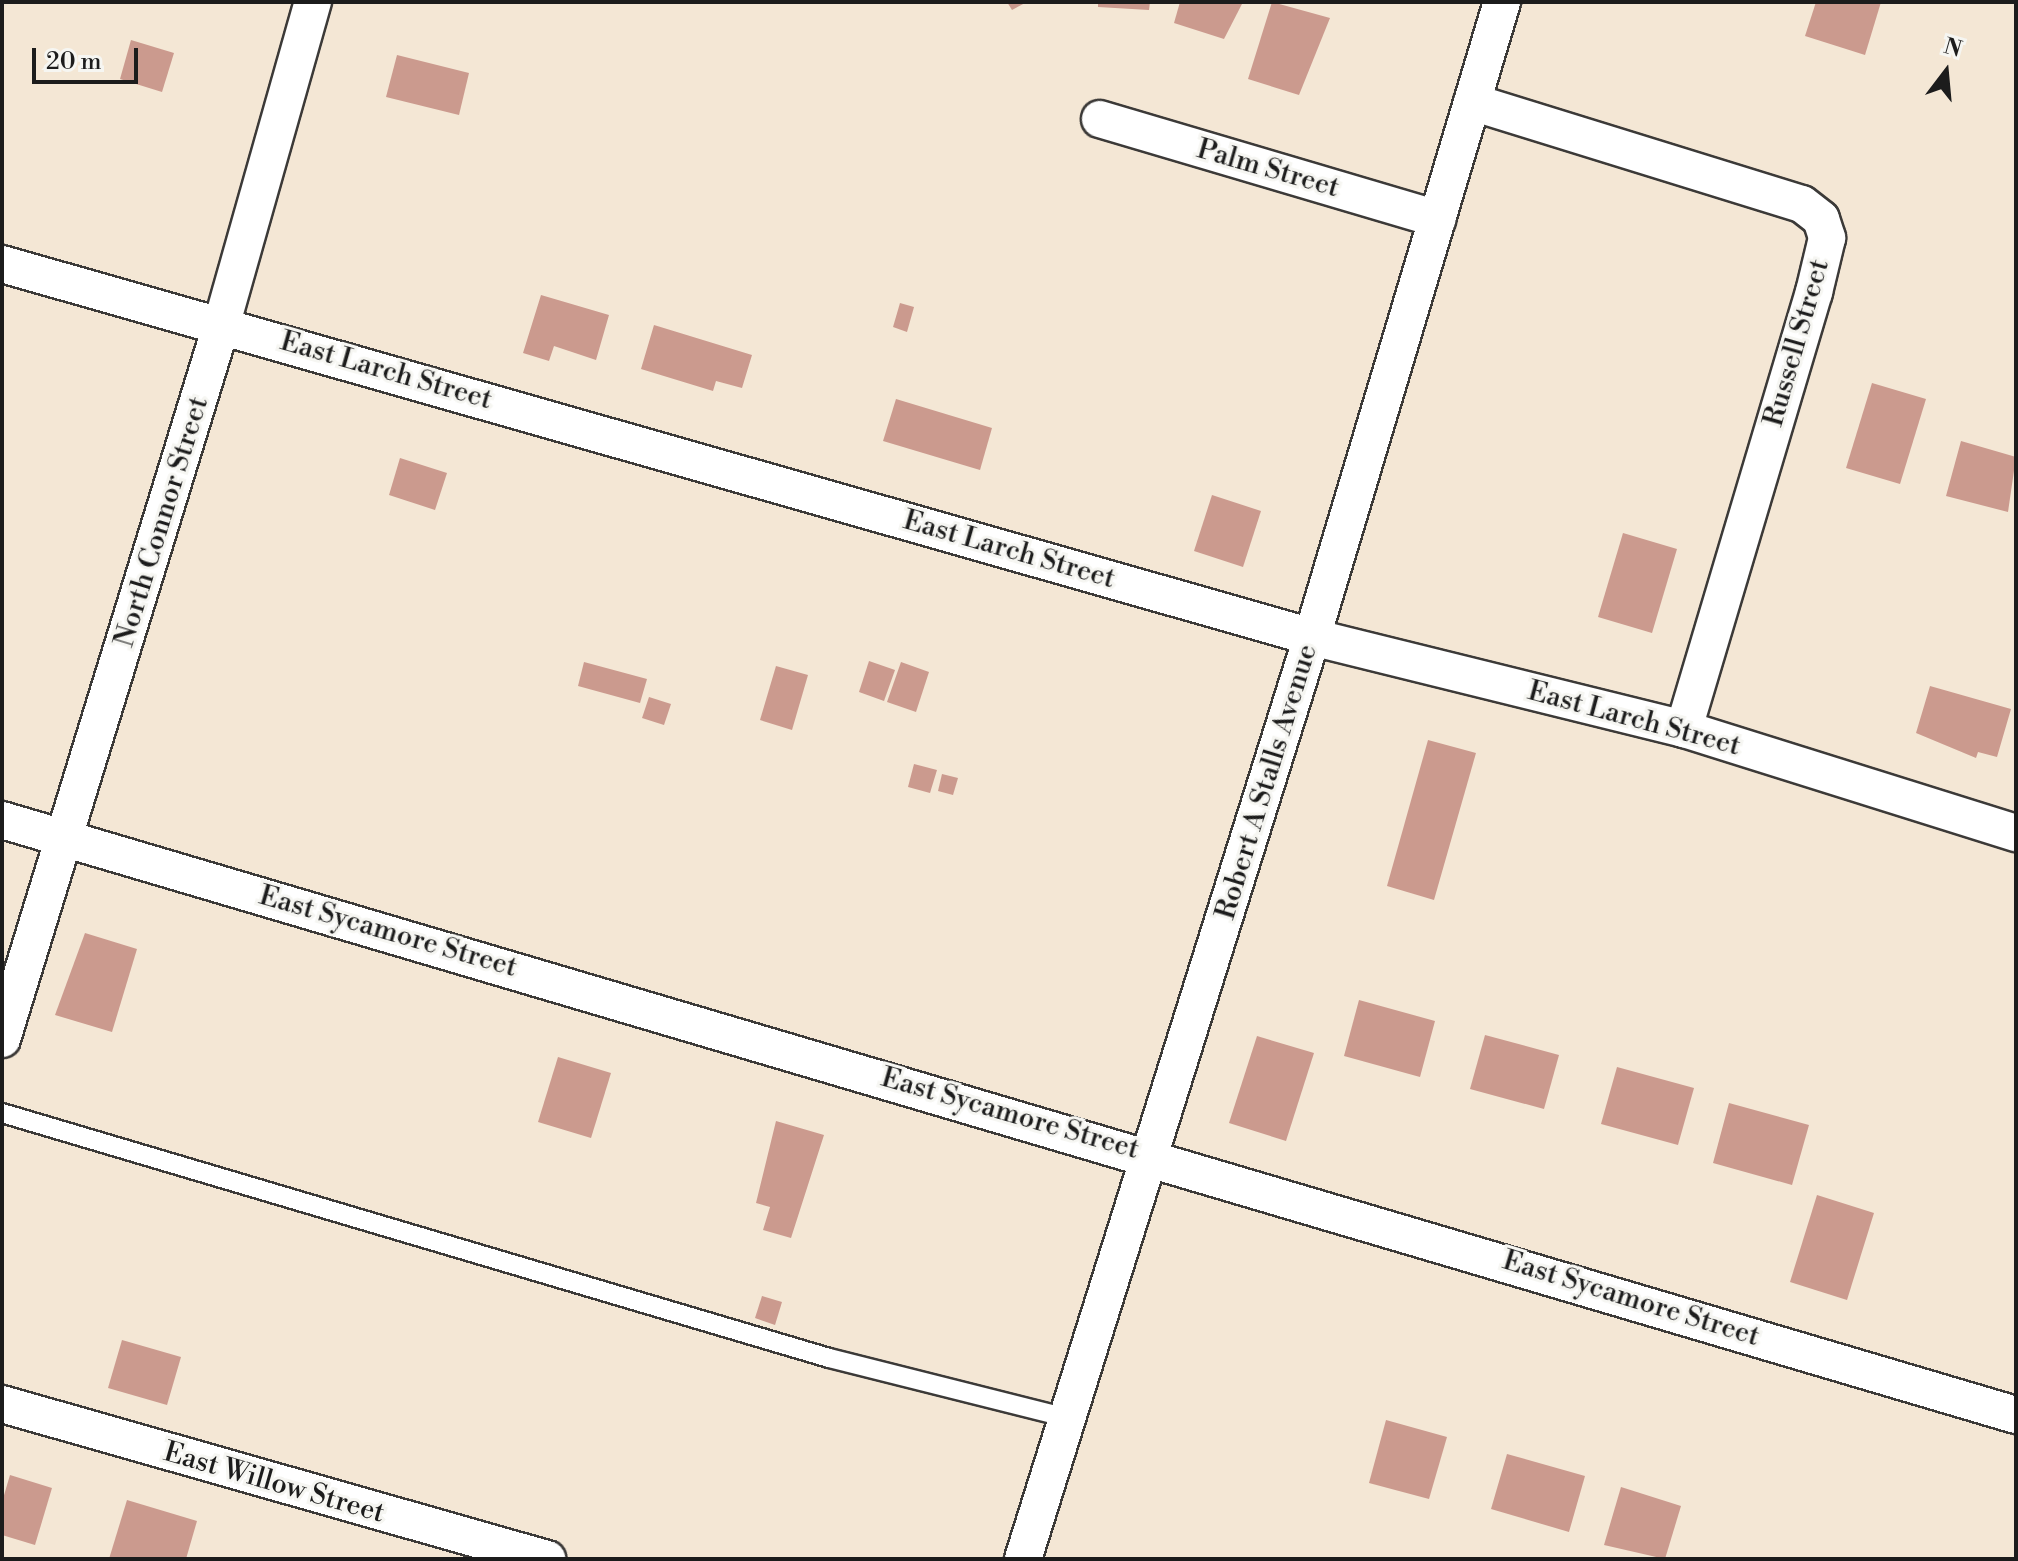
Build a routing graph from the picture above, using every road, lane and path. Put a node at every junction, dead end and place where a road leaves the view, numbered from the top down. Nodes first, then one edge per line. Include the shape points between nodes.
1 (313, 2) edge
2 (1502, 2) edge
3 (1472, 102) junction
4 (1100, 119) dead end
5 (1437, 219) junction
6 (2, 264) edge
7 (222, 323) junction
8 (1312, 637) junction
9 (1684, 729) junction
10 (2, 820) edge
11 (2016, 833) edge
12 (66, 838) junction
13 (2, 1039) edge
14 (2, 1113) edge
15 (1150, 1155) junction
16 (2, 1404) edge
17 (2016, 1415) edge
18 (1067, 1418) junction
19 (547, 1559) edge
20 (1023, 1559) edge

1 - 7 street, North Connor Street
2 - 3 street, Robert A Stalls Avenue
3 - 5 street, Robert A Stalls Avenue
3 - 9 street, Russell Street via 1802,204 1821,219 1827,238 1814,292
4 - 5 street, Palm Street
5 - 8 street, Robert A Stalls Avenue
6 - 7 street, East Larch Street
7 - 8 street, East Larch Street
7 - 12 street, North Connor Street
8 - 9 street, East Larch Street
8 - 15 street, Robert A Stalls Avenue
9 - 11 street, East Larch Street
10 - 12 street, East Sycamore Street
12 - 13 street, North Connor Street
12 - 15 street, East Sycamore Street
14 - 18 lane via 829,1358
15 - 17 street, East Sycamore Street
15 - 18 street, Robert A Stalls Avenue
16 - 19 street, East Willow Street
18 - 20 street, Robert A Stalls Avenue

